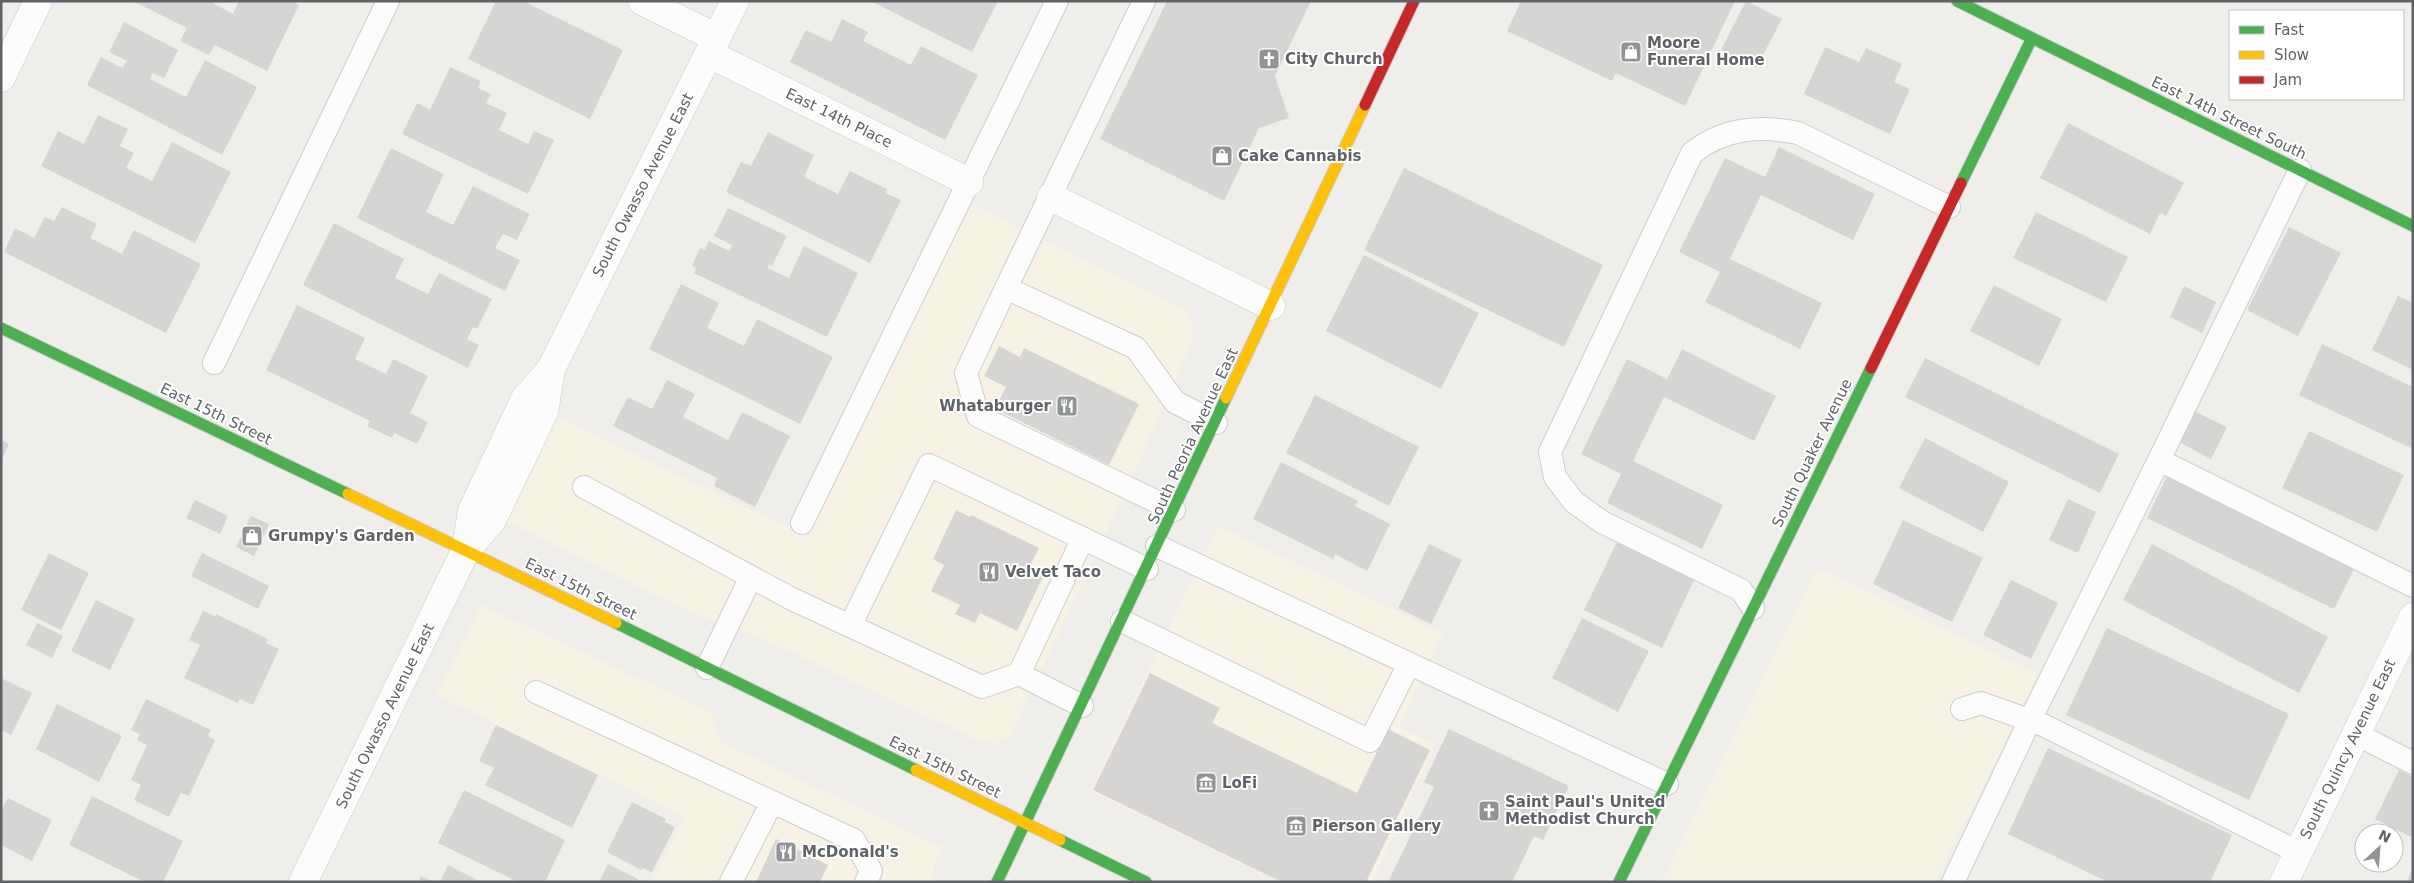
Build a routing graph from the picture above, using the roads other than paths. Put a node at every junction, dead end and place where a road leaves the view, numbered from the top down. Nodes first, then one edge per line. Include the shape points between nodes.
1 (38, 1) edge
2 (388, 1) edge
3 (642, 1) edge
4 (734, 1) edge
5 (1057, 1) edge
6 (1144, 1) edge
7 (1414, 1) edge
8 (1957, 1) edge
9 (2032, 38) junction
10 (713, 46) junction
11 (1, 78) edge
12 (2300, 170) junction
13 (969, 182) junction
14 (1051, 197) junction
15 (1949, 207) junction
16 (2413, 226) edge
17 (1006, 288) junction
18 (1271, 306) junction
19 (1, 328) edge
20 (214, 363) dead end
21 (1216, 423) junction
22 (2158, 460) junction
23 (584, 487) dead end
24 (1174, 510) junction
25 (802, 523) dead end
26 (1083, 538) junction
27 (1157, 546) junction
28 (466, 550) junction
29 (1147, 569) junction
30 (751, 577) junction
31 (2413, 586) edge
32 (1753, 608) junction
33 (2413, 617) edge
34 (1122, 621) junction
35 (850, 626) junction
36 (1409, 664) junction
37 (707, 668) junction
38 (1019, 674) junction
39 (536, 692) dead end
40 (1082, 706) junction
41 (1962, 709) dead end
42 (2030, 720) junction
43 (2356, 734) junction
44 (2413, 763) edge
45 (1667, 784) junction
46 (772, 802) junction
47 (1026, 824) junction
48 (2298, 852) junction
49 (302, 882) edge
50 (731, 882) edge
51 (866, 882) edge
52 (997, 882) edge
53 (1146, 882) edge
54 (1619, 882) edge
55 (1954, 882) edge
56 (2284, 882) edge

1 - 11 street
2 - 20 lane
3 - 10 street, East 14th Place
4 - 10 street, South Owasso Avenue East
5 - 13 lane
6 - 14 lane
7 - 18 main road, South Peoria Avenue East
8 - 9 main road, East 14th Street South
9 - 12 main road, East 14th Street South
9 - 15 main road, South Quaker Avenue
10 - 13 street, East 14th Place
10 - 28 street, South Owasso Avenue East via 551,369 524,399 472,511
12 - 16 main road, East 14th Street South
12 - 22 lane
13 - 25 lane
14 - 17 lane
14 - 18 street
15 - 32 main road, South Quaker Avenue
15 - 32 lane via 1798,133 1776,129 1737,130 1706,142 1692,153 1550,452 1555,476 1574,502 1602,522 1742,590
17 - 21 lane via 1136,348 1175,402
17 - 24 lane via 966,373 978,416
18 - 21 main road, South Peoria Avenue East
19 - 28 main road, East 15th Street
21 - 24 main road, South Peoria Avenue East
22 - 31 lane
22 - 42 lane
23 - 30 lane
24 - 27 main road, South Peoria Avenue East
26 - 29 lane
26 - 35 lane via 929,465
26 - 38 lane
27 - 29 main road, South Peoria Avenue East
27 - 36 lane
28 - 37 main road, East 15th Street
28 - 49 street, South Owasso Avenue East
29 - 34 main road, South Peoria Avenue East
30 - 35 lane
30 - 37 lane
32 - 45 main road, South Quaker Avenue
33 - 43 street, South Quincy Avenue East
34 - 36 lane via 1370,741
34 - 40 main road, South Peoria Avenue East
35 - 38 lane via 982,687
36 - 45 lane
37 - 47 main road, East 15th Street
38 - 40 lane
39 - 46 lane
40 - 47 main road, South Peoria Avenue East
41 - 42 lane via 1981,703
42 - 48 lane
42 - 55 lane
43 - 44 lane
43 - 48 street, South Quincy Avenue East
45 - 54 main road, South Quaker Avenue
46 - 50 lane
46 - 51 lane via 854,840 871,871
47 - 52 main road, South Peoria Avenue East
47 - 53 main road, East 15th Street
48 - 56 street, South Quincy Avenue East

